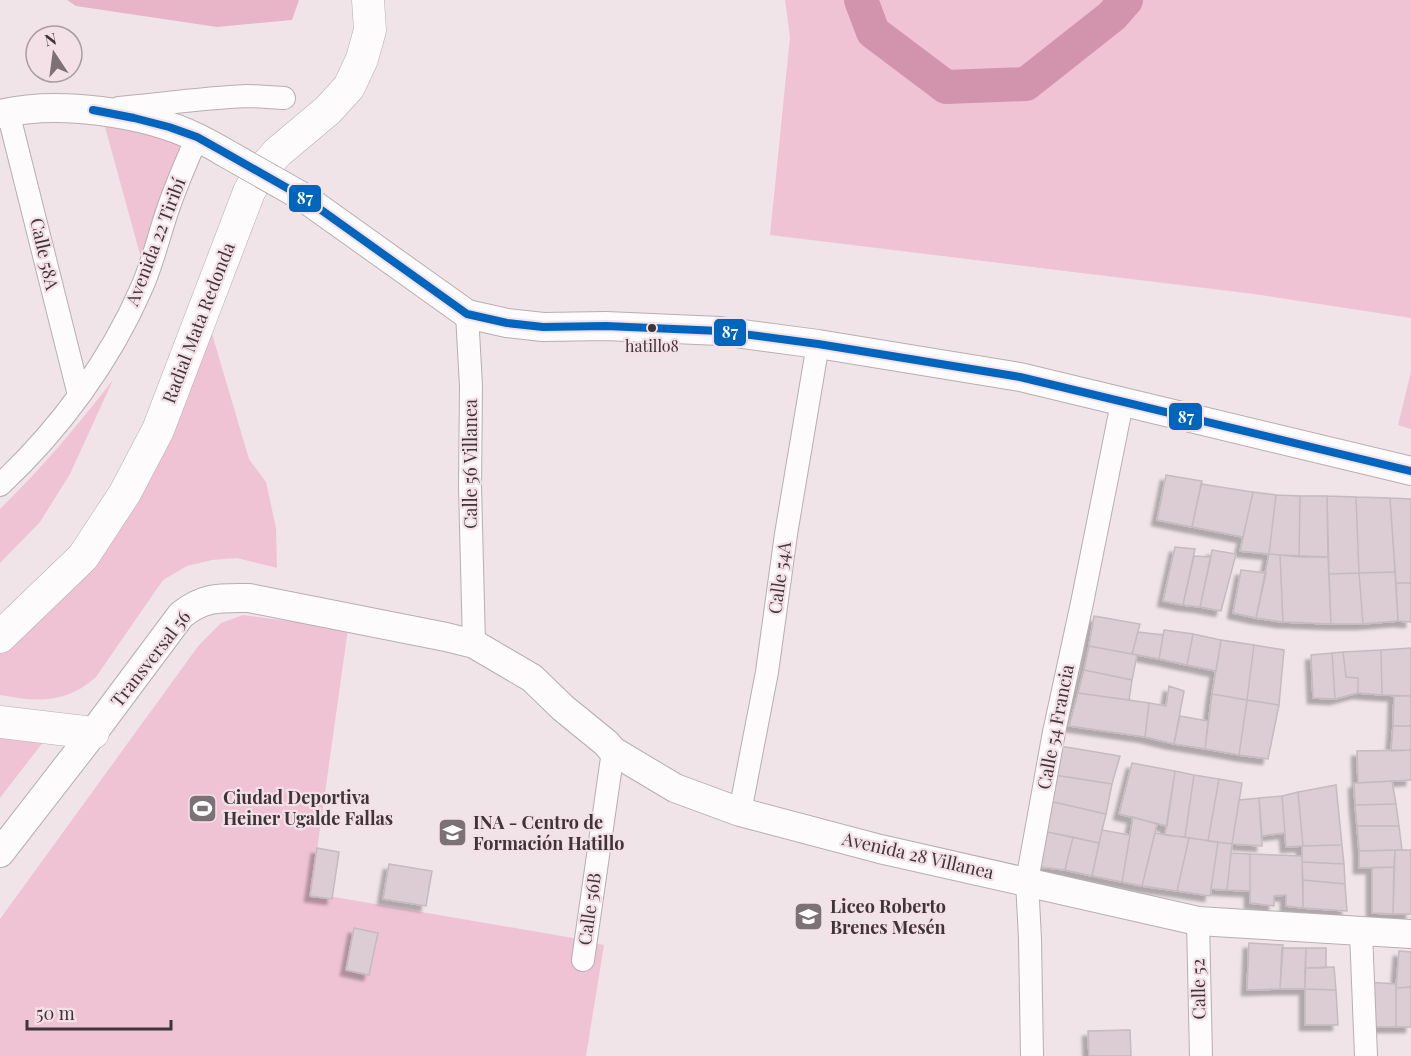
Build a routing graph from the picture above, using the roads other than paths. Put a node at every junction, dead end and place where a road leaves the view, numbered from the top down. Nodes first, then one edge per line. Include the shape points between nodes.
1 (368, 0) edge
2 (284, 98) dead end
3 (93, 110) junction
4 (4, 113) edge
5 (197, 137) junction
6 (467, 315) junction
7 (819, 345) junction
8 (79, 395) junction
9 (1122, 403) junction
10 (1411, 471) edge
11 (0, 485) edge
12 (473, 614) junction
13 (0, 637) edge
14 (446, 637) junction
15 (474, 644) junction
16 (0, 722) edge
17 (93, 734) junction
18 (614, 751) junction
19 (740, 812) junction
20 (0, 853) edge
21 (1027, 881) junction
22 (1198, 921) junction
23 (1361, 932) junction
24 (1411, 934) edge
25 (583, 960) dead end
26 (1032, 1056) edge
27 (1201, 1056) edge
28 (1366, 1056) edge

1 - 13 main road, Radial Mata Redonda via 370,30 349,87 278,152 249,192 158,430 125,493 83,557
2 - 3 street via 229,97
3 - 4 street via 45,108
3 - 5 street
4 - 8 street, Calle 58A
5 - 6 street, bridge via 303,197
5 - 8 street, Avenida 22 Tiribí via 143,285 116,339
6 - 7 street via 543,327 720,331
6 - 12 street, Calle 56 Villanea
7 - 9 street via 1020,377
7 - 19 street, Calle 54A via 767,672
8 - 11 street, Avenida 22 Tiribí via 39,447
9 - 10 street
9 - 21 street, Calle 54 Francia
12 - 14 street
12 - 15 street, Calle 56 Villanea
14 - 15 street, Transversal 56
14 - 17 street, Transversal 56 via 249,598 204,601 181,615
15 - 18 street, Avenida 28 Villanea via 532,678
16 - 17 main road
17 - 20 street, Transversal 56
18 - 19 street, Avenida 28 Villanea via 675,788
18 - 25 street, Calle 56B
19 - 21 street, Avenida 28 Villanea via 880,849
21 - 22 street, Avenida 28 Villanea
21 - 26 street, Calle 54 Francia
22 - 23 street, Avenida 28 Villanea
22 - 27 street, Calle 52
23 - 24 street, Avenida 28 Villanea
23 - 28 street

